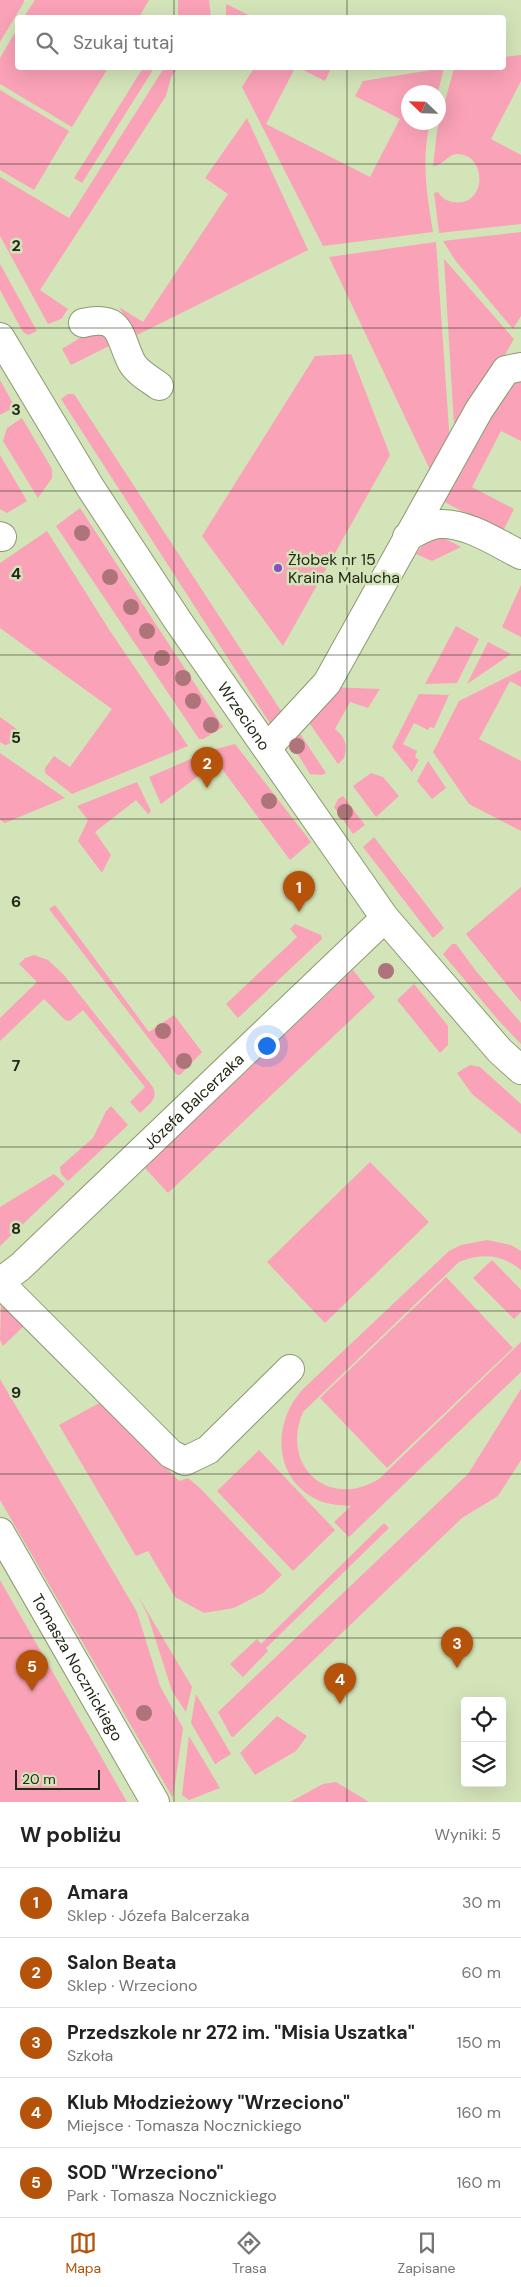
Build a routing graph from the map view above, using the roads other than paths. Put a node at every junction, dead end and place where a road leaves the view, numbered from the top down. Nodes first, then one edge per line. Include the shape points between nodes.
1 (83, 323) dead end
2 (0, 337) edge
3 (521, 367) edge
4 (159, 386) dead end
5 (408, 537) junction
6 (521, 555) edge
7 (267, 748) junction
8 (385, 918) junction
9 (521, 1070) edge
10 (0, 1283) edge
11 (290, 1369) dead end
12 (0, 1532) edge
13 (155, 1802) edge

1 - 4 street via 99,319 117,327 133,365
2 - 7 street, Wrzeciono via 178,621
3 - 5 street via 506,370 497,381
5 - 6 street via 439,524 455,525
5 - 7 street via 327,683
7 - 8 street, Wrzeciono
8 - 9 street, Wrzeciono via 500,1051
8 - 10 street, Józefa Balcerzaka via 20,1268
10 - 11 street via 171,1454 185,1461 208,1450
12 - 13 street, Tomasza Nocznickiego

